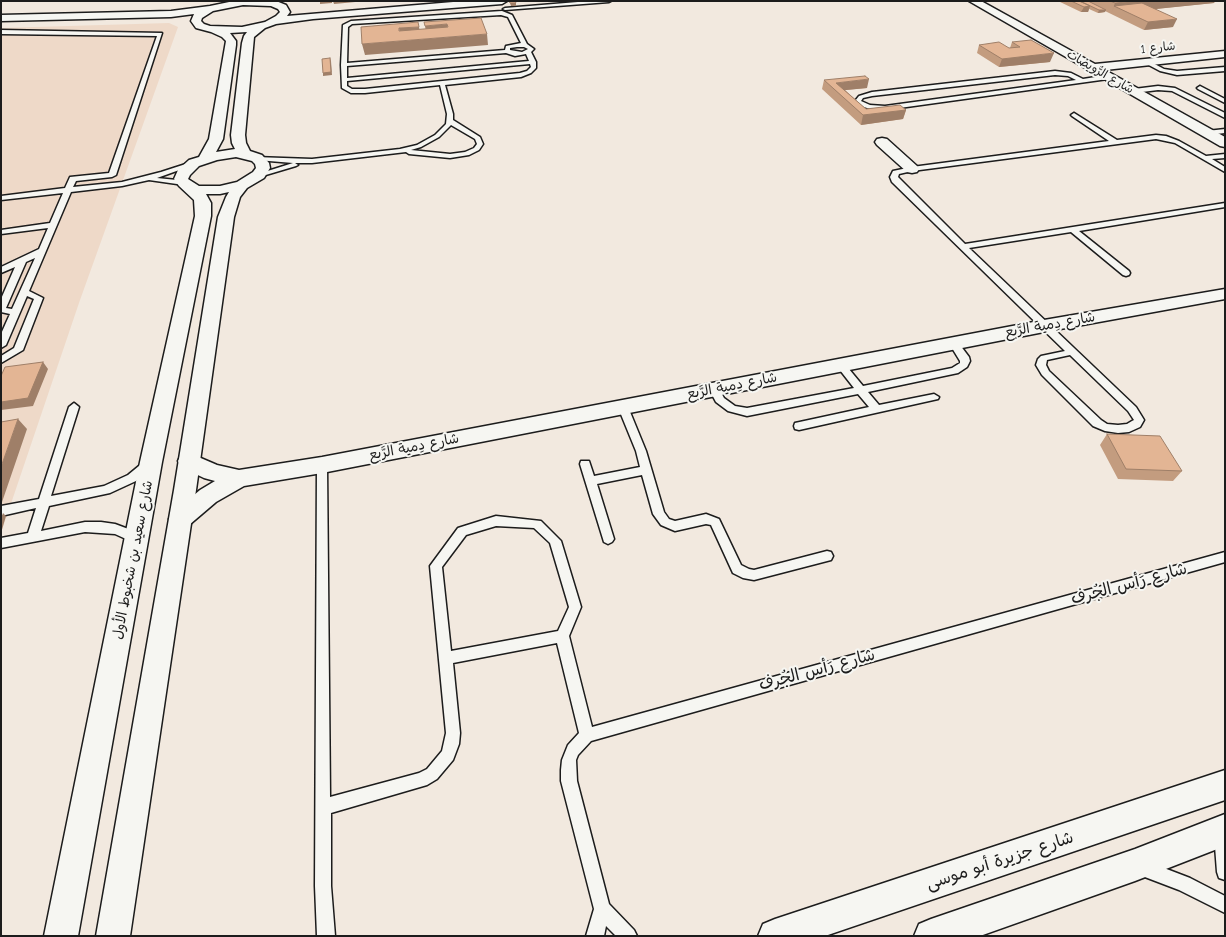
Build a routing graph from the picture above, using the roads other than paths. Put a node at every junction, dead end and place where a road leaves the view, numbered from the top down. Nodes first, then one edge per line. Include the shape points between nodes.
1 (448, 1) edge
2 (609, 1) edge
3 (974, 1) edge
4 (263, 2) edge
5 (219, 5) edge
6 (504, 6) edge
7 (282, 7) junction
8 (1, 18) edge
9 (196, 21) junction
10 (275, 21) junction
11 (1, 24) edge
12 (261, 26) junction
13 (215, 30) junction
14 (1, 32) edge
15 (525, 45) junction
16 (507, 51) junction
17 (528, 52) junction
18 (1225, 54) edge
19 (533, 62) junction
20 (1147, 62) junction
21 (344, 65) junction
22 (1094, 68) junction
23 (1225, 69) edge
24 (1108, 77) junction
25 (344, 80) junction
26 (1081, 80) junction
27 (442, 83) junction
28 (1200, 88) dead end
29 (1134, 91) junction
30 (1225, 102) edge
31 (1074, 115) dead end
32 (1225, 116) edge
33 (449, 121) junction
34 (1225, 130) edge
35 (1207, 133) junction
36 (882, 142) dead end
37 (1115, 142) junction
38 (1225, 143) edge
39 (400, 151) junction
40 (251, 156) junction
41 (1225, 156) edge
42 (1205, 158) junction
43 (200, 161) junction
44 (312, 161) junction
45 (912, 169) junction
46 (1225, 170) edge
47 (146, 179) junction
48 (250, 180) junction
49 (187, 186) junction
50 (68, 190) junction
51 (1, 198) edge
52 (1225, 205) edge
53 (54, 225) junction
54 (1073, 230) junction
55 (1, 232) edge
56 (963, 247) junction
57 (43, 250) junction
58 (22, 261) junction
59 (1, 270) edge
60 (1126, 273) dead end
61 (24, 292) junction
62 (1225, 294) edge
63 (15, 313) junction
64 (1044, 326) junction
65 (954, 344) junction
66 (1, 345) edge
67 (1072, 352) junction
68 (1, 360) edge
69 (841, 365) junction
70 (714, 389) junction
71 (862, 390) junction
72 (934, 397) dead end
73 (74, 407) dead end
74 (623, 407) junction
75 (877, 410) junction
76 (799, 426) dead end
77 (190, 461) junction
78 (151, 462) junction
79 (585, 464) dead end
80 (322, 465) junction
81 (646, 470) junction
82 (239, 478) junction
83 (590, 481) junction
84 (44, 503) junction
85 (1, 511) edge
86 (180, 519) junction
87 (33, 537) junction
88 (137, 539) junction
89 (608, 539) dead end
90 (1, 544) edge
91 (827, 556) dead end
92 (1225, 557) edge
93 (562, 636) junction
94 (446, 658) junction
95 (587, 735) junction
96 (1225, 785) edge
97 (323, 807) junction
98 (1224, 830) edge
99 (1135, 865) junction
100 (1225, 872) edge
101 (1225, 905) edge
102 (602, 909) junction
103 (61, 936) edge
104 (113, 936) edge
105 (326, 936) edge
106 (595, 936) edge
107 (628, 936) edge
108 (775, 936) edge
109 (931, 936) edge

1 - 7 street via 319,11
2 - 6 lane
3 - 22 street, شارع الرُّويضات
4 - 5 street
4 - 7 street
5 - 8 street via 171,14
5 - 9 street via 198,16
6 - 10 street via 309,16
6 - 15 lane
6 - 21 lane via 494,12 351,23 345,26
7 - 10 street via 283,15
9 - 11 street via 166,19
9 - 13 street via 204,28
10 - 12 street
12 - 13 street
12 - 40 street via 249,36 247,43 238,135 239,143
13 - 43 street via 229,38 230,45 216,139
14 - 50 lane via 160,34 112,175 73,179
15 - 16 lane via 510,46
15 - 17 lane via 530,48
16 - 17 lane via 514,54
16 - 21 lane
17 - 19 lane
18 - 20 street, شارع 1
19 - 25 lane
19 - 27 lane via 532,70 521,75
20 - 22 street, شارع 1
20 - 23 lane via 1162,70 1177,73
21 - 25 lane
22 - 24 street, شارع الرُّويضات
24 - 26 lane
24 - 29 street, شارع الرُّويضات
25 - 27 lane via 346,89 358,91
26 - 26 lane via 885,108 868,107 858,101 861,97 872,94 1055,73 1069,74
27 - 33 lane via 450,114
28 - 30 lane
29 - 32 lane via 1173,89
29 - 35 street, شارع الرُّويضات
31 - 37 lane
33 - 39 lane via 445,130 429,142
33 - 39 lane via 478,138 480,144 477,149 467,154 450,156
34 - 35 lane
35 - 38 street, شارع الرُّويضات
36 - 45 street
37 - 42 lane via 1161,137 1177,142
37 - 45 lane
39 - 44 lane
40 - 43 street via 226,154
40 - 44 lane via 284,161
40 - 48 street via 262,163 263,168
41 - 42 lane
42 - 46 lane
43 - 47 lane
43 - 49 street via 183,174 181,179
44 - 48 lane
45 - 56 lane via 898,172 894,177
47 - 49 lane
47 - 50 lane
48 - 49 street via 220,190 209,191
48 - 77 street via 230,204 226,217
49 - 78 street, شارع سعيد بن شخبوط الأول via 201,198 203,216
50 - 51 lane
50 - 53 lane
52 - 54 lane
53 - 55 lane
53 - 57 lane
54 - 56 lane
54 - 60 lane
56 - 64 lane
57 - 58 lane
57 - 61 lane
58 - 59 lane
58 - 63 lane via 1,309
61 - 63 lane
61 - 68 lane via 39,298 18,350
62 - 64 street, شارع دِمية الرَّبع
63 - 66 lane
64 - 65 street, شارع دِمية الرَّبع
64 - 67 lane
65 - 69 street, شارع دِمية الرَّبع
65 - 71 lane via 964,357 964,365 960,368
67 - 67 lane via 1044,358 1041,365 1045,373 1097,423 1118,429 1136,424 1139,420 1132,409
69 - 70 street, شارع دِمية الرَّبع
69 - 71 lane
70 - 71 lane via 725,405 747,412
70 - 74 street, شارع دِمية الرَّبع
71 - 75 lane
72 - 75 lane
73 - 84 lane
74 - 80 street, شارع دِمية الرَّبع
74 - 81 lane
75 - 76 lane
77 - 82 street, شارع دِمية الرَّبع via 212,472
77 - 86 street
78 - 84 lane via 132,478 106,490
78 - 88 street, شارع سعيد بن شخبوط الأول
79 - 83 lane
80 - 82 street, شارع دِمية الرَّبع
80 - 97 lane
81 - 83 lane
81 - 91 lane via 661,518 675,526 706,519 714,522 734,564 741,572 754,575
82 - 86 street, شارع دِمية الرَّبع via 208,496
83 - 89 lane
84 - 85 lane
84 - 87 lane
86 - 104 street
87 - 88 lane via 86,527 101,527 121,531
87 - 90 lane
88 - 103 street, شارع سعيد بن شخبوط الأول
92 - 95 lane, شارع رَأس الجُرف
93 - 94 lane
93 - 94 lane via 575,607 555,541 537,524 496,521 462,531 436,566
93 - 95 lane
94 - 97 lane via 453,733 450,750 441,765 422,780
95 - 102 lane via 573,750 568,770
96 - 108 street, شارع جزيرة أبو موسى
97 - 105 lane
98 - 99 street
98 - 100 lane
99 - 101 lane via 1184,884
99 - 109 street
102 - 106 lane
102 - 107 lane

